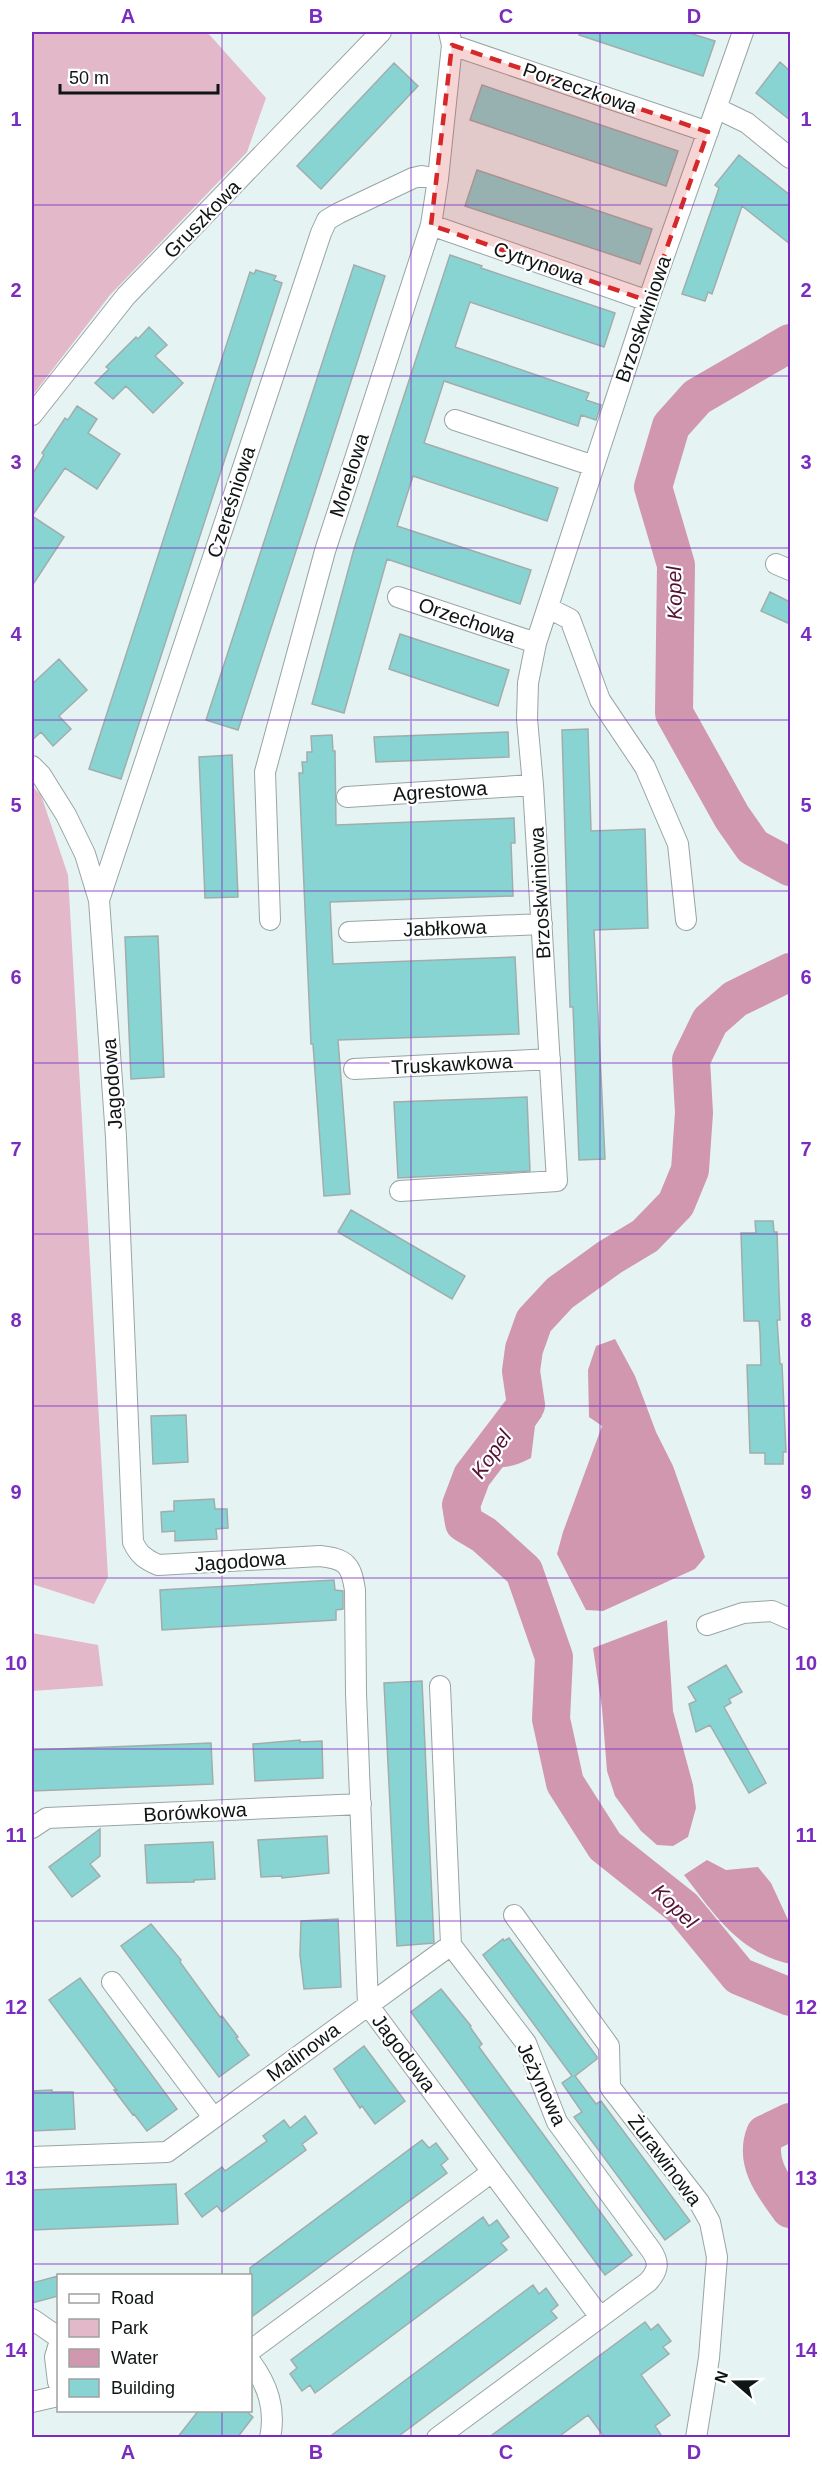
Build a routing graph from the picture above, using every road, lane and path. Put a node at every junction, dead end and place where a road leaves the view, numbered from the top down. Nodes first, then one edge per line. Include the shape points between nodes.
1 (381, 32) edge
2 (743, 32) edge
3 (451, 38) edge
4 (716, 108) junction
5 (708, 132) junction
6 (790, 158) edge
7 (438, 179) junction
8 (430, 225) junction
9 (648, 301) junction
10 (32, 415) edge
11 (455, 420) dead end
12 (594, 466) junction
13 (398, 597) dead end
14 (548, 608) junction
15 (536, 643) junction
16 (32, 765) edge
17 (533, 785) junction
18 (347, 797) dead end
19 (99, 900) junction
20 (270, 920) dead end
21 (686, 920) dead end
22 (542, 924) junction
23 (349, 932) dead end
24 (550, 1059) junction
25 (354, 1069) dead end
26 (400, 1191) dead end
27 (790, 1619) edge
28 (707, 1625) dead end
29 (440, 1686) dead end
30 (361, 1804) junction
31 (32, 1828) edge
32 (514, 1915) dead end
33 (451, 1945) junction
34 (112, 1982) dead end
35 (368, 2005) junction
36 (213, 2117) junction
37 (32, 2157) edge
38 (492, 2172) junction
39 (600, 2318) junction
40 (32, 2319) edge
41 (57, 2336) edge
42 (57, 2350) edge
43 (252, 2350) edge
44 (252, 2364) edge
45 (57, 2376) edge
46 (57, 2396) edge
47 (32, 2402) edge
48 (270, 2438) edge
49 (437, 2438) edge
50 (696, 2438) edge

1 - 10 street, Gruszkowa via 126,296
2 - 4 street, Brzoskwiniowa
3 - 5 street, Porzeczkowa
3 - 7 street, Morelowa
4 - 5 street, Brzoskwiniowa
4 - 6 street via 747,123
5 - 9 street, Brzoskwiniowa
7 - 8 street, Morelowa
7 - 19 street, Czereśniowa via 422,177 403,183 327,220
8 - 9 street, Cytrynowa
8 - 20 street, Morelowa via 325,551 265,772
9 - 12 street, Brzoskwiniowa
11 - 12 street
12 - 14 street, Brzoskwiniowa
13 - 15 street, Orzechowa
14 - 15 street, Brzoskwiniowa
14 - 21 street via 570,619 600,700 645,766 678,844
15 - 17 street, Brzoskwiniowa via 528,683 527,720
16 - 19 street via 66,815 85,854
17 - 18 street, Agrestowa
17 - 22 street, Brzoskwiniowa
19 - 30 street, Jagodowa via 116,1137 133,1542 137,1553 158,1565 320,1556 345,1562 355,1590
22 - 23 street, Jabłkowa
22 - 24 street, Brzoskwiniowa
24 - 25 street, Truskawkowa
24 - 26 street, Brzoskwiniowa via 557,1181
27 - 28 street via 772,1611 743,1613
29 - 33 street
30 - 31 street, Borówkowa via 47,1818
30 - 35 street, Jagodowa
32 - 50 street, Żurawinowa via 609,2046 610,2087 699,2202 710,2222 716,2242 717,2275
33 - 35 street, Malinowa
33 - 39 street, Jeżynowa via 526,2043 557,2122 656,2258 655,2275
34 - 36 street
35 - 36 street, Malinowa
35 - 38 street, Jagodowa
36 - 37 street, Malinowa via 167,2152
38 - 39 street, Jagodowa
38 - 43 street
39 - 49 street, Jeżynowa
40 - 41 street
42 - 45 street
44 - 48 street via 271,2400
46 - 47 street

